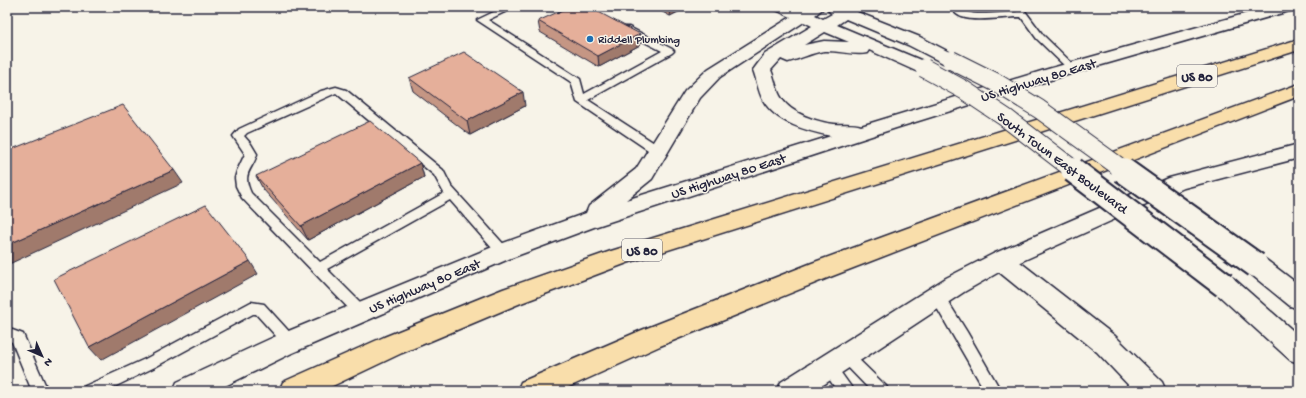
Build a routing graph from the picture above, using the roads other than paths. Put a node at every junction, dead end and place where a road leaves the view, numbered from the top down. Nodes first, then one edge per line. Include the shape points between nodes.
1 (510, 7) edge
2 (782, 7) edge
3 (817, 7) edge
4 (954, 7) edge
5 (1287, 7) edge
6 (843, 9) edge
7 (1020, 10) edge
8 (802, 16) junction
9 (618, 25) edge
10 (824, 25) junction
11 (1299, 44) edge
12 (889, 53) junction
13 (1072, 68) junction
14 (767, 81) junction
15 (1299, 90) edge
16 (580, 100) junction
17 (888, 124) junction
18 (658, 151) junction
19 (1294, 159) edge
20 (451, 194) junction
21 (586, 221) junction
22 (503, 252) junction
23 (1001, 260) junction
24 (319, 268) junction
25 (937, 296) junction
26 (1299, 300) edge
27 (361, 312) junction
28 (7, 334) edge
29 (290, 342) junction
30 (1299, 352) edge
31 (837, 362) junction
32 (40, 391) edge
33 (90, 391) edge
34 (187, 391) edge
35 (293, 391) edge
36 (531, 391) edge
37 (791, 391) edge
38 (846, 391) edge
39 (881, 391) edge
40 (994, 391) edge
41 (1152, 391) edge

1 - 16 lane via 481,20 576,81
2 - 8 main road, South Town East Boulevard
3 - 8 main road
4 - 7 lane via 964,14 982,16
5 - 13 main road, US Highway 80 East
6 - 10 main road
6 - 26 main road, South Town East Boulevard, bridge via 952,60 1039,109 1256,265
7 - 13 lane via 1040,37
8 - 10 main road, South Town East Boulevard
8 - 18 main road via 714,73 692,95
9 - 16 lane via 669,51
10 - 12 main road, South Town East Boulevard
10 - 14 main road via 771,58 762,70
11 - 35 highway, US 80 via 619,257 512,296 393,345
12 - 14 main road via 838,45 803,49 780,60
12 - 30 main road, South Town East Boulevard, bridge via 924,68 964,90 1006,118 1224,285
13 - 17 main road, US Highway 80 East
14 - 17 main road via 774,102 805,123 826,130 846,131
15 - 36 highway via 821,270 651,338
16 - 18 lane
17 - 21 main road, US Highway 80 East
18 - 21 main road via 644,174
19 - 23 main road via 1177,183
20 - 22 lane
20 - 24 lane
20 - 24 lane via 438,173 342,92 336,90 243,131 238,136 250,152 250,157 242,172 241,186 246,195
21 - 22 main road, US Highway 80 East
22 - 27 main road, US Highway 80 East
23 - 25 main road
23 - 41 main road via 1106,344
24 - 27 lane
25 - 31 main road
25 - 40 lane
27 - 29 main road, US Highway 80 East
28 - 32 lane via 18,338
29 - 33 lane via 259,308 251,308 150,363
29 - 34 main road, US Highway 80 East
31 - 37 main road
31 - 38 lane
31 - 39 lane

